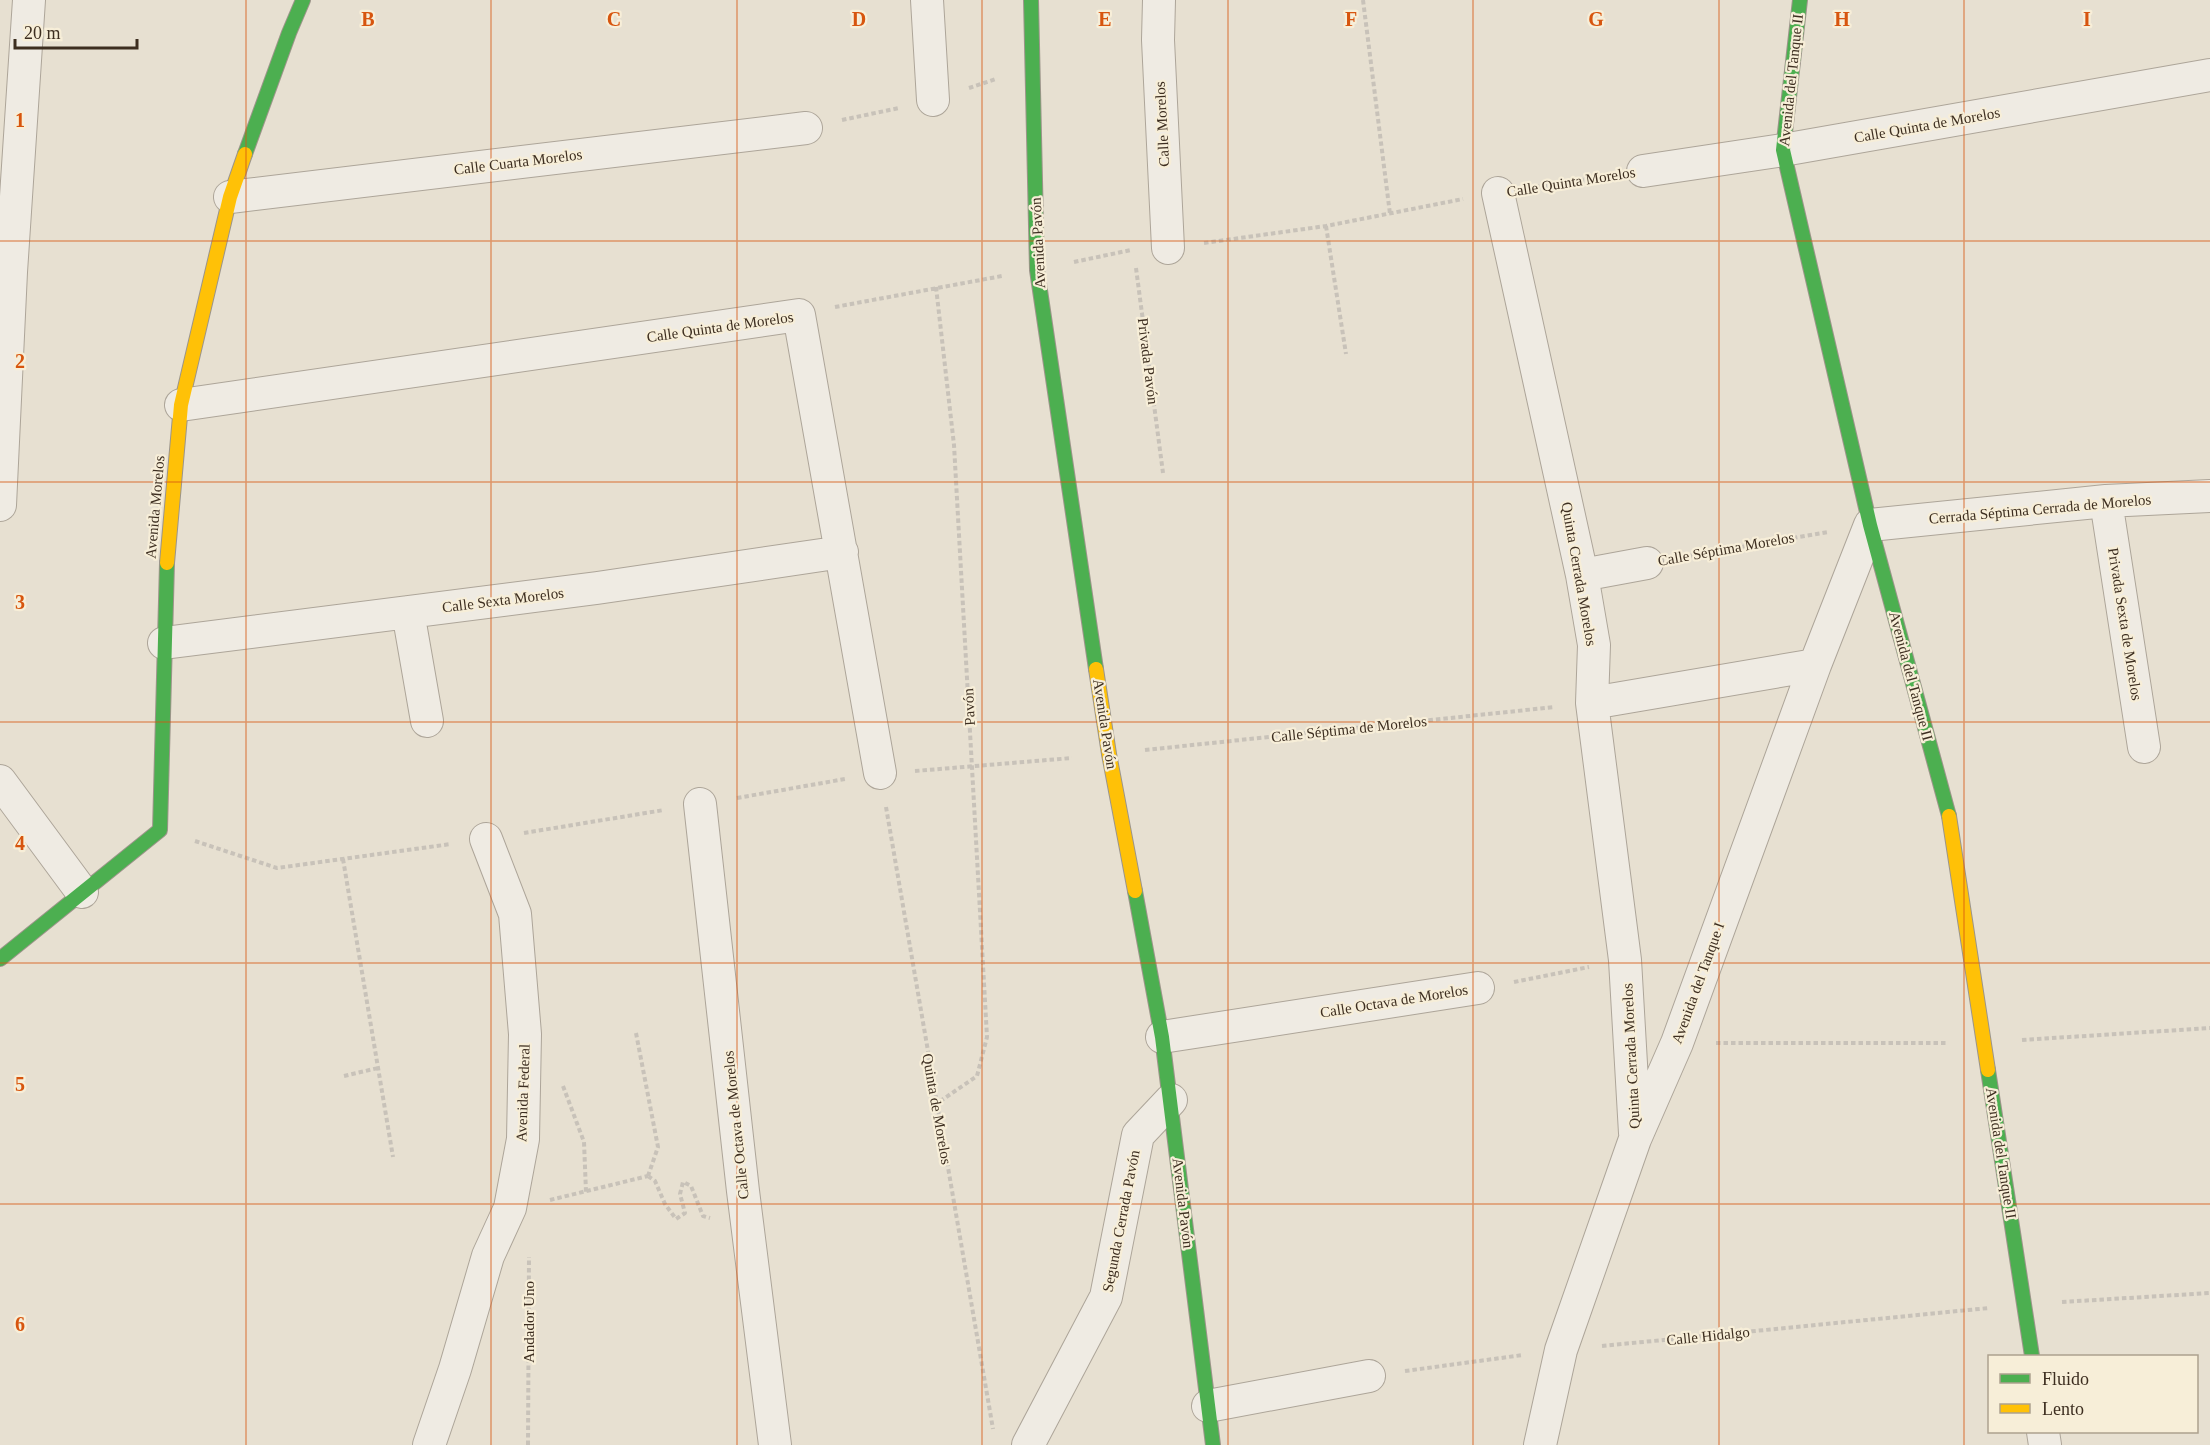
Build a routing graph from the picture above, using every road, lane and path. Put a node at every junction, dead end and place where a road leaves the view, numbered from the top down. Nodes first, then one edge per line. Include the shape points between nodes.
1 (29, 0) edge
2 (303, 0) edge
3 (927, 0) edge
4 (1031, 0) edge
5 (1159, 0) edge
6 (1363, 0) edge
7 (1800, 0) edge
8 (2210, 75) edge
9 (933, 100) dead end
10 (806, 128) dead end
11 (1783, 150) junction
12 (1643, 171) joint
13 (1498, 192) joint
14 (230, 197) junction
15 (1390, 214) dead end
16 (1326, 226) dead end
17 (1168, 248) dead end
18 (1134, 249) dead end
19 (936, 287) dead end
20 (1346, 354) dead end
21 (181, 405) junction
22 (2, 431) edge
23 (1163, 473) dead end
24 (2210, 496) edge
25 (2106, 501) junction
26 (0, 505) edge
27 (1870, 525) junction
28 (842, 552) junction
29 (1647, 563) joint
30 (1582, 575) junction
31 (408, 612) junction
32 (164, 643) junction
33 (1815, 665) junction
34 (1592, 703) junction
35 (427, 721) dead end
36 (2144, 747) dead end
37 (1109, 754) junction
38 (973, 767) junction
39 (880, 773) junction
40 (0, 781) edge
41 (700, 804) dead end
42 (486, 839) dead end
43 (343, 859) dead end
44 (82, 892) junction
45 (0, 959) edge
46 (1625, 960) junction
47 (1478, 988) joint
48 (636, 1033) dead end
49 (1162, 1037) junction
50 (378, 1068) junction
51 (344, 1076) dead end
52 (1171, 1100) junction
53 (936, 1104) junction
54 (1635, 1139) junction
55 (393, 1157) dead end
56 (648, 1176) junction
57 (743, 1191) junction
58 (510, 1208) junction
59 (2210, 1293) edge
60 (2024, 1305) junction
61 (1561, 1350) junction
62 (2032, 1355) edge
63 (1369, 1376) joint
64 (1208, 1406) junction
65 (994, 1433) dead end
66 (1034, 1440) edge
67 (429, 1445) edge
68 (528, 1445) edge
69 (775, 1445) edge
70 (1213, 1445) edge
71 (1540, 1445) edge

1 - 22 street
2 - 14 street, Avenida Morelos
3 - 9 street
4 - 37 street, Avenida Pavón via 1037,270
5 - 17 street, Calle Morelos
6 - 15 path
7 - 11 street, Avenida del Tanque II
8 - 11 street, Calle Quinta de Morelos
10 - 14 street, Calle Cuarta Morelos
11 - 12 street, Calle Quinta de Morelos
11 - 27 street, Avenida del Tanque II
12 - 13 path, Calle Quinta Morelos
13 - 30 street, Quinta Cerrada Morelos
14 - 21 street, Avenida Morelos
16 - 20 path
18 - 23 path, Privada Pavón
19 - 38 path, Pavón via 954,445
21 - 28 street, Calle Quinta de Morelos via 799,315
21 - 32 street, Avenida Morelos
22 - 26 street
24 - 25 street, Cerrada Séptima Cerrada de Morelos
25 - 27 street, Cerrada Séptima Cerrada de Morelos
25 - 36 street, Privada Sexta de Morelos
27 - 29 path, Calle Séptima Morelos
27 - 33 street, Avenida del Tanque I
27 - 60 street, Avenida del Tanque II via 1951,825
28 - 31 street, Calle Sexta Morelos
28 - 39 street, Calle Quinta de Morelos
29 - 30 street, Calle Séptima Morelos
30 - 34 street, Quinta Cerrada Morelos via 1594,645
31 - 32 street, Calle Sexta Morelos
31 - 35 street
32 - 44 street, Avenida Morelos via 160,830
33 - 34 street
33 - 54 street, Avenida del Tanque I via 1677,1043
34 - 37 path, Calle Séptima de Morelos
34 - 46 street, Quinta Cerrada Morelos
37 - 38 path, Calle Séptima de Morelos
37 - 49 street, Avenida Pavón
38 - 39 path, Calle Séptima de Morelos
38 - 53 path, Pavón via 987,1036 977,1076
39 - 53 path, Quinta de Morelos
40 - 44 street
41 - 57 street, Calle Octava de Morelos
42 - 58 street, Avenida Federal via 515,914 525,1034 523,1139
43 - 50 path
44 - 45 street, Avenida Morelos
46 - 47 path, Calle Octava de Morelos
46 - 54 street, Quinta Cerrada Morelos
47 - 49 street, Calle Octava de Morelos
48 - 56 path via 658,1147
49 - 52 street, Avenida Pavón
50 - 51 path
50 - 55 path
52 - 64 street, Avenida Pavón
52 - 66 street, Segunda Cerrada Pavón via 1138,1135 1106,1297
53 - 65 path, Quinta de Morelos
54 - 61 street, Avenida del Tanque I
56 - 57 path via 655,1181 676,1219 685,1213 680,1194 683,1182 691,1186 703,1216 713,1218 724,1211 721,1193
56 - 58 path
57 - 69 street, Calle Octava de Morelos
58 - 67 street, Avenida Federal via 488,1256
58 - 68 path, Andador Uno via 530,1225
59 - 60 path, Calle Hidalgo
60 - 61 path, Calle Hidalgo
60 - 62 street, Avenida del Tanque II
61 - 63 path, Calle Hidalgo
61 - 71 street, Avenida del Tanque I
63 - 64 street
64 - 70 street, Avenida Pavón

